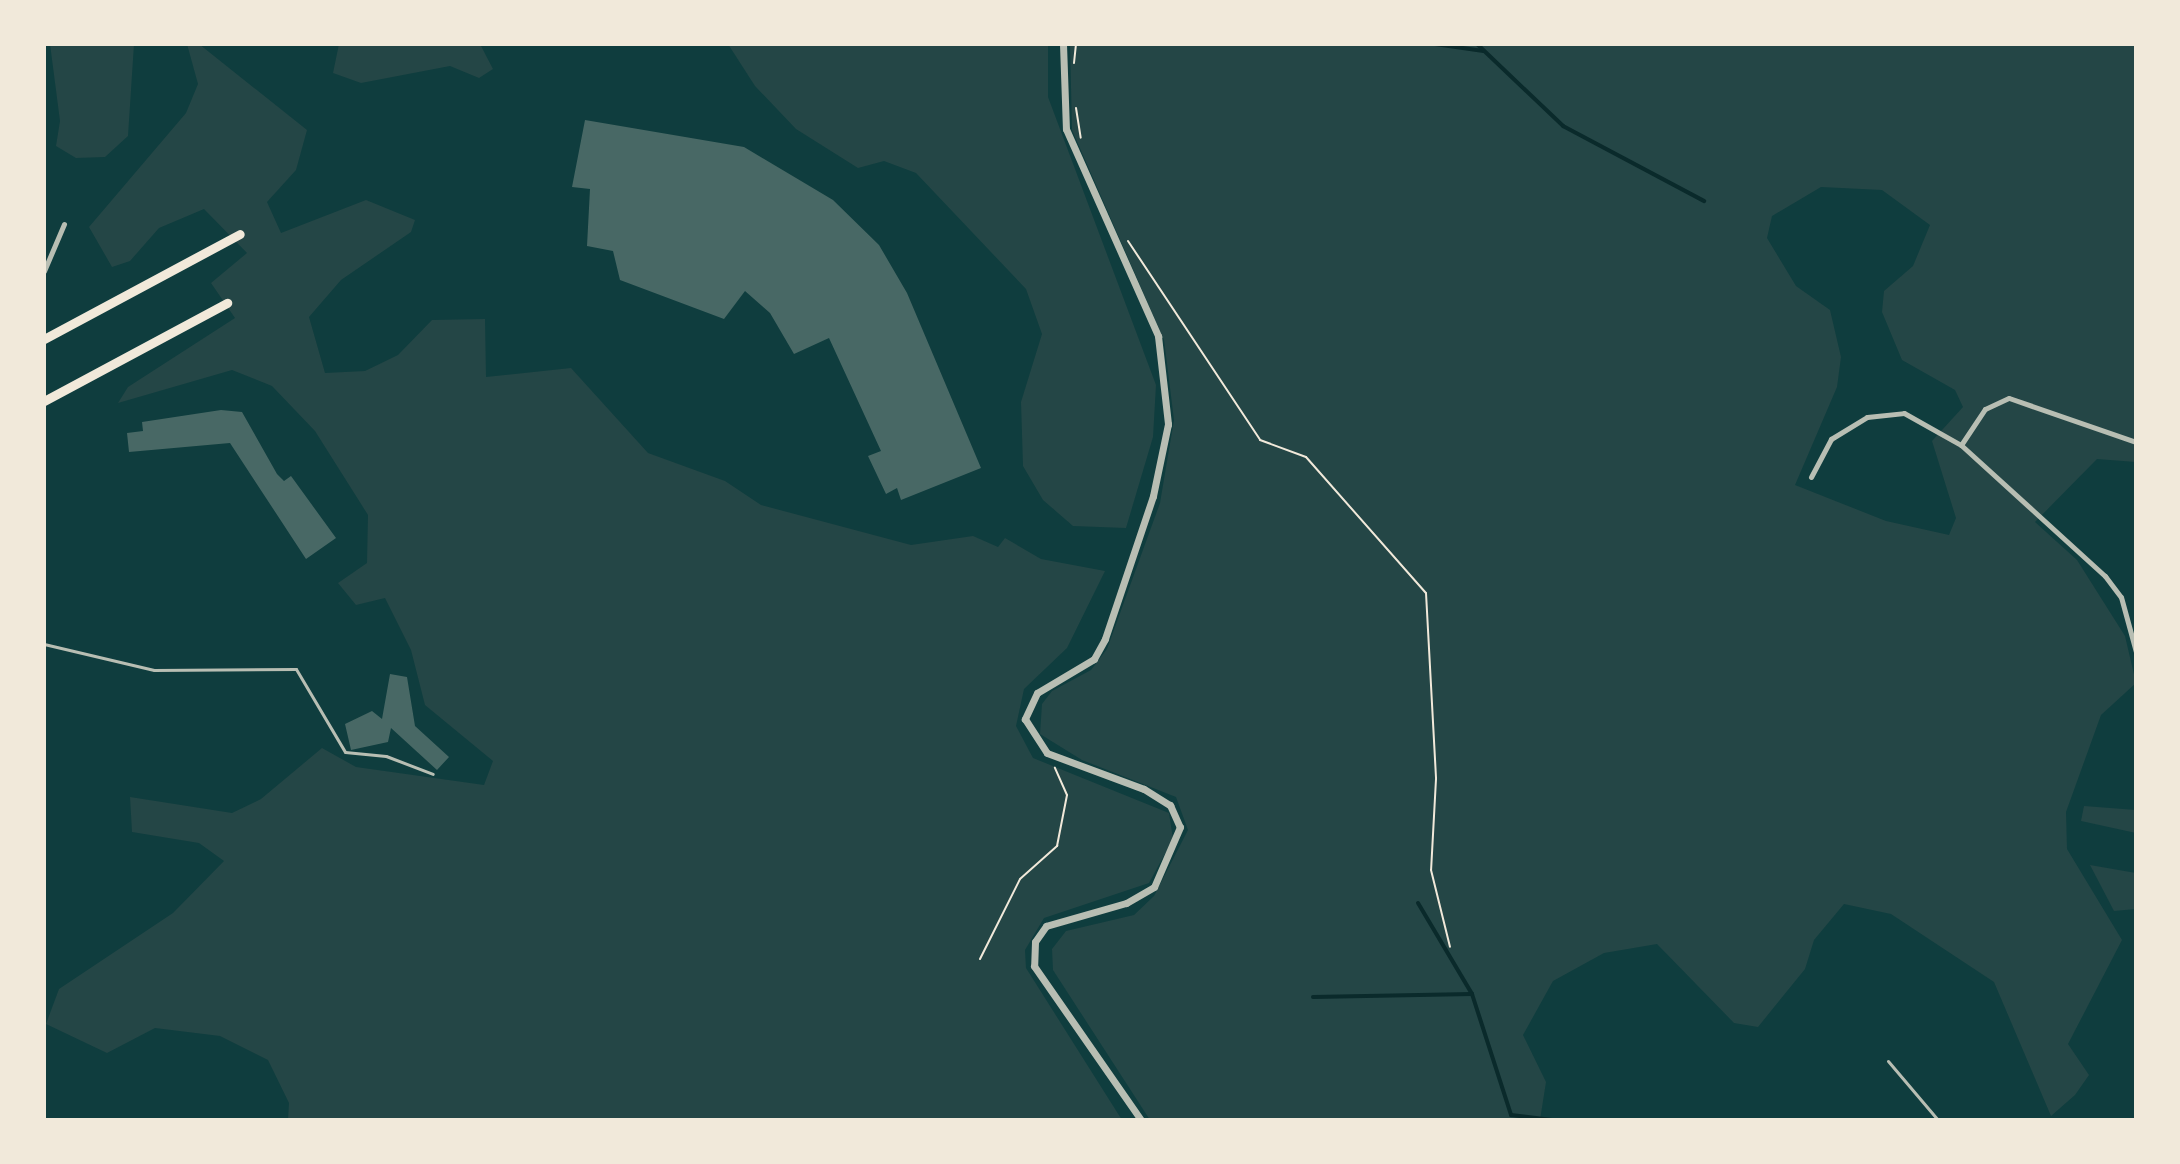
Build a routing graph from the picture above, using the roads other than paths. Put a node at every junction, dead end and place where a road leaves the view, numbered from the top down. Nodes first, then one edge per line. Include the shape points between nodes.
1 (1063, 44) edge
2 (64, 224) dead end
3 (240, 234) dead end
4 (44, 271) edge
5 (227, 303) dead end
6 (44, 339) edge
7 (44, 401) edge
8 (2136, 442) edge
9 (1961, 445) junction
10 (1811, 477) dead end
11 (44, 644) edge
12 (2136, 652) edge
13 (433, 774) dead end
14 (1888, 1061) dead end
15 (1141, 1120) edge
16 (1938, 1120) edge

1 - 15 street via 1066,129 1158,336 1168,424 1153,496 1105,639 1094,659 1029,705 1028,733 1047,753 1144,789 1170,805 1180,827 1154,887 1126,903 1054,922 1035,942 1034,966
2 - 4 street
3 - 6 highway
5 - 7 highway
8 - 9 street via 2009,398 1985,409
9 - 10 street via 1904,413 1867,417 1831,439
9 - 12 street via 2105,576 2121,597
11 - 13 lane via 154,670 296,669 345,752 386,756
14 - 16 lane

